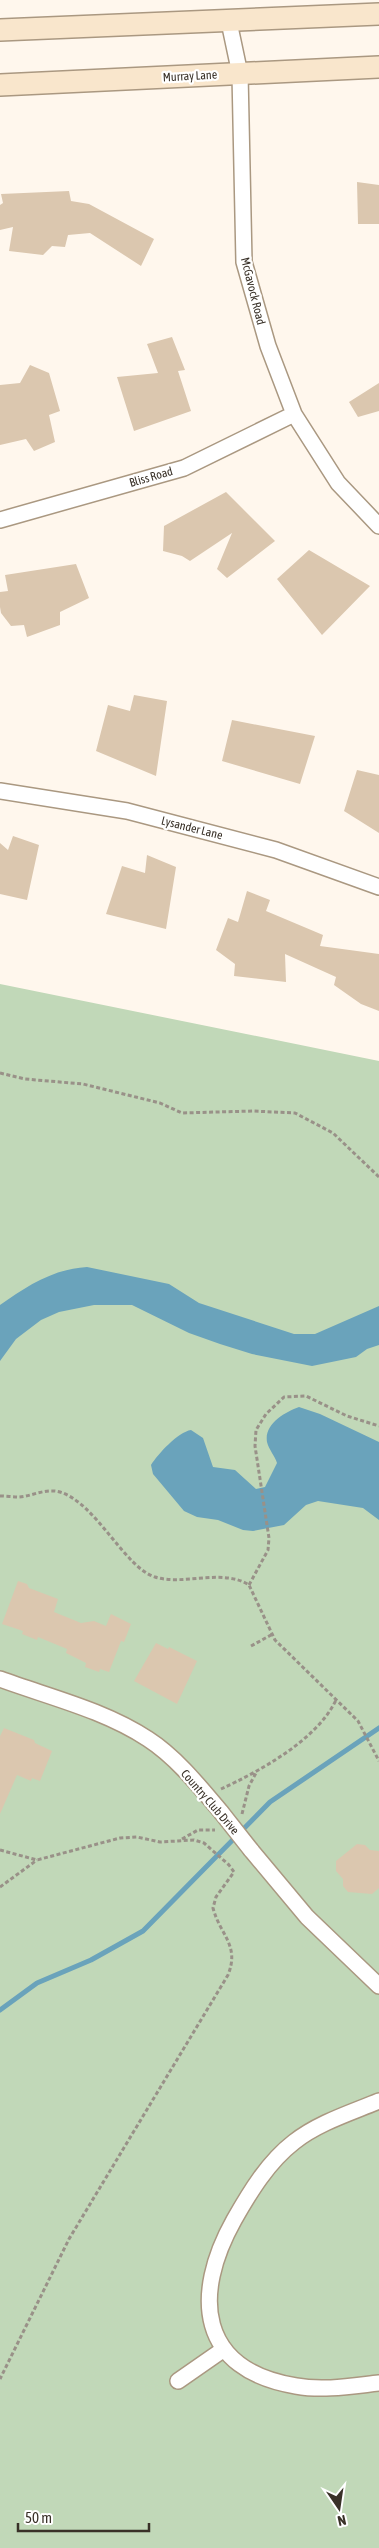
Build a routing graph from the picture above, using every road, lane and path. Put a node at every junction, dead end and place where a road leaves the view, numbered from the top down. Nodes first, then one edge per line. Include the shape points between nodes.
1 (379, 14) edge
2 (229, 22) junction
3 (0, 30) edge
4 (379, 67) edge
5 (240, 74) junction
6 (0, 85) edge
7 (294, 414) junction
8 (0, 520) edge
9 (379, 526) edge
10 (0, 790) edge
11 (379, 887) edge
12 (0, 1073) edge
13 (379, 1177) edge
14 (379, 1426) edge
15 (0, 1496) edge
16 (249, 1585) junction
17 (271, 1635) junction
18 (251, 1646) dead end
19 (0, 1679) edge
20 (336, 1700) junction
21 (379, 1761) edge
22 (256, 1773) junction
23 (206, 1795) junction
24 (242, 1815) dead end
25 (220, 1830) dead end
26 (181, 1839) junction
27 (0, 1850) edge
28 (37, 1860) junction
29 (0, 1887) edge
30 (379, 1986) edge
31 (379, 2101) edge
32 (224, 2349) junction
33 (0, 2379) edge
34 (178, 2381) dead end
35 (379, 2383) edge

1 - 2 main road
2 - 3 main road
2 - 5 street, McGavock Road
4 - 5 main road, Murray Lane
5 - 6 main road, Murray Lane
5 - 7 street, McGavock Road via 244,262 268,346
7 - 8 street, Bliss Road via 184,468
7 - 9 street, McGavock Road via 338,484
10 - 11 street, Lysander Lane via 136,814 276,850
12 - 13 path via 83,1084 160,1103 182,1113 295,1113 333,1132
14 - 16 path via 347,1416 306,1396 284,1397 266,1414 256,1430 255,1446 268,1550
15 - 16 path via 62,1492 93,1516 141,1568 154,1577 241,1580
16 - 17 path
17 - 18 path
17 - 20 path
19 - 23 street, Country Club Drive via 102,1716 147,1738
20 - 21 path via 364,1730
20 - 22 path via 329,1715 314,1732
22 - 23 path
22 - 24 path via 249,1786
23 - 30 street, Country Club Drive, bridge via 307,1917
25 - 26 path via 198,1830
26 - 28 path via 160,1842 137,1837 120,1838
26 - 33 path via 200,1840 234,1872 216,1897 213,1908 232,1949 228,1976 69,2239
27 - 28 path
28 - 29 path
31 - 32 street via 316,2128 294,2142 277,2157 247,2197 223,2240 210,2276 212,2325
32 - 34 street
32 - 35 street via 244,2368 279,2383 314,2388

